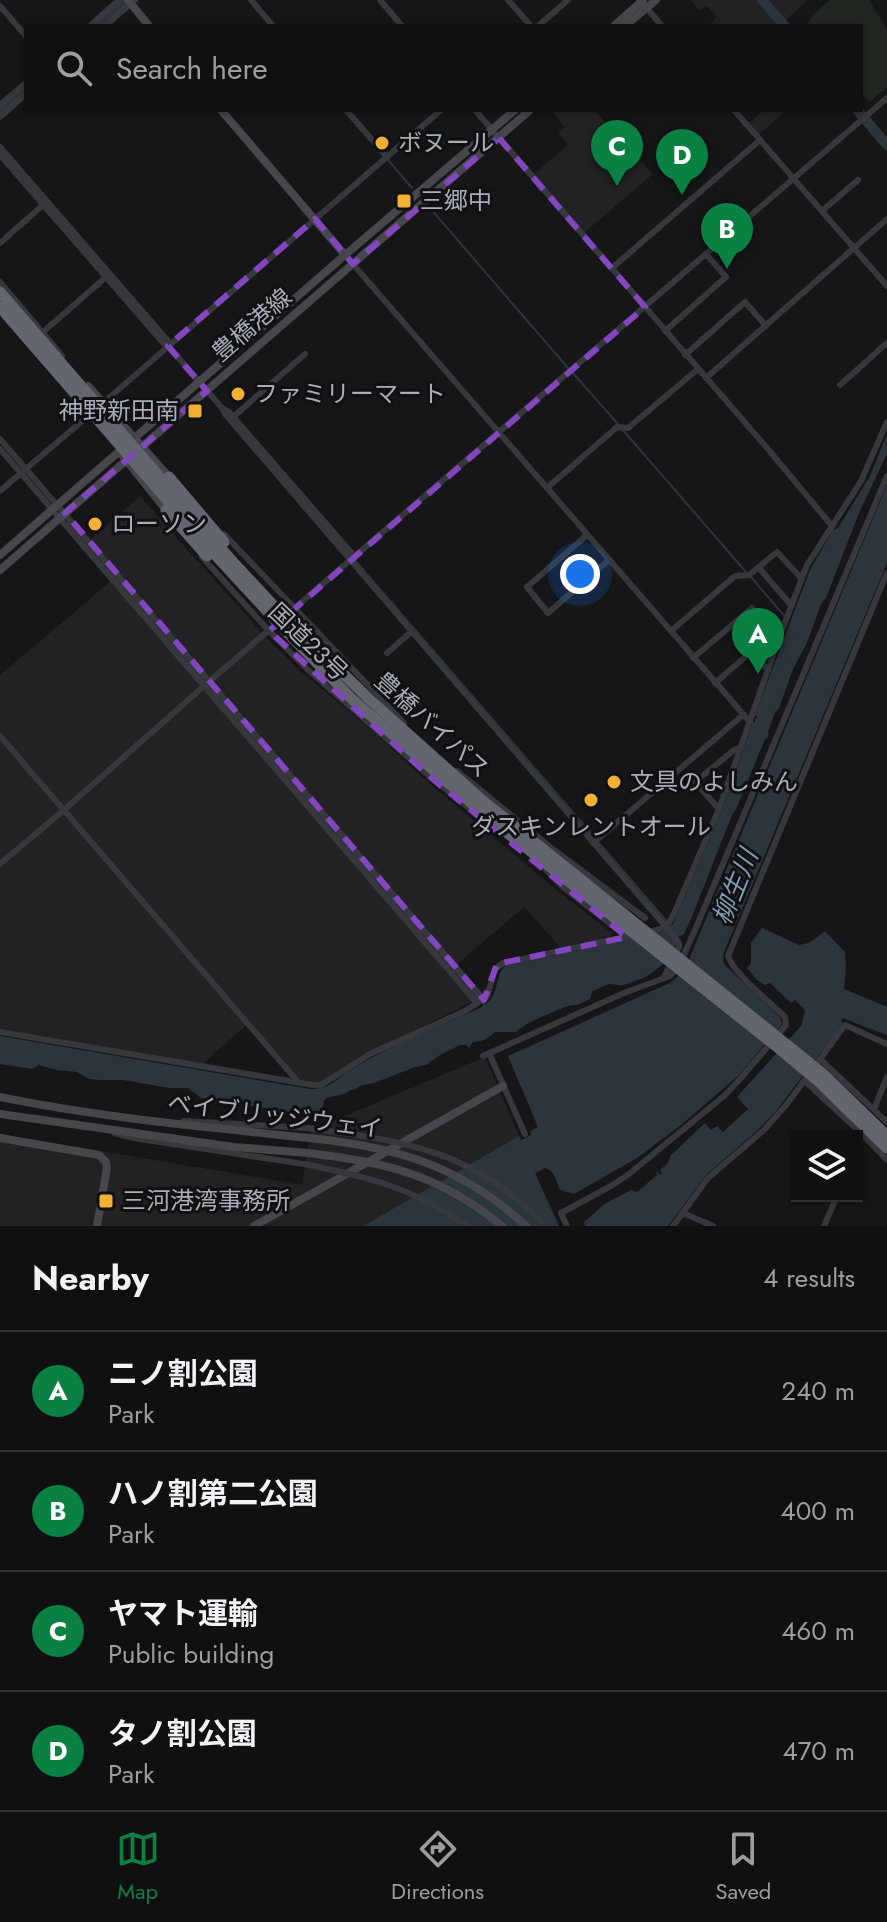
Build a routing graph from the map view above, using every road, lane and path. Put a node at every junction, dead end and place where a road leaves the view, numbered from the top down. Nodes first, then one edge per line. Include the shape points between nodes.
1 (119, 0) edge
2 (251, 0) edge
3 (380, 0) edge
4 (508, 0) edge
5 (568, 0) edge
6 (656, 0) edge
7 (131, 1) edge
8 (643, 2) edge
9 (0, 6) edge
10 (92, 24) edge
11 (107, 24) edge
12 (148, 24) edge
13 (271, 24) edge
14 (400, 24) edge
15 (529, 24) edge
16 (540, 24) edge
17 (616, 24) edge
18 (626, 24) edge
19 (660, 24) edge
20 (24, 34) edge
21 (24, 85) edge
22 (24, 96) edge
23 (887, 98) edge
24 (0, 105) edge
25 (223, 112) edge
26 (348, 112) edge
27 (439, 112) edge
28 (477, 112) edge
29 (512, 112) edge
30 (528, 112) edge
31 (736, 112) edge
32 (0, 117) edge
33 (491, 129) junction
34 (499, 138) junction
35 (760, 140) junction
36 (0, 147) edge
37 (0, 155) edge
38 (387, 157) junction
39 (24, 178) junction
40 (794, 178) junction
41 (858, 180) dead end
42 (44, 203) junction
43 (822, 211) junction
44 (315, 219) junction
45 (887, 219) edge
46 (0, 243) edge
47 (854, 248) junction
48 (706, 254) junction
49 (345, 255) junction
50 (354, 263) junction
51 (612, 268) junction
52 (106, 274) junction
53 (0, 282) edge
54 (887, 286) edge
55 (0, 292) edge
56 (0, 307) edge
57 (645, 307) junction
58 (0, 315) edge
59 (766, 326) junction
60 (665, 331) junction
61 (43, 332) junction
62 (887, 343) edge
63 (168, 346) junction
64 (305, 354) dead end
65 (685, 355) junction
66 (72, 368) junction
67 (698, 369) junction
68 (706, 378) junction
69 (57, 380) junction
70 (199, 382) junction
71 (840, 385) dead end
72 (207, 391) junction
73 (103, 403) junction
74 (88, 416) junction
75 (232, 418) junction
76 (887, 422) edge
77 (500, 433) junction
78 (0, 439) edge
79 (135, 439) junction
80 (142, 447) junction
81 (0, 449) edge
82 (120, 452) junction
83 (126, 461) junction
84 (23, 471) junction
85 (887, 476) edge
86 (169, 477) junction
87 (547, 488) junction
88 (0, 491) edge
89 (55, 508) junction
90 (166, 510) junction
91 (62, 516) junction
92 (832, 526) junction
93 (587, 535) junction
94 (0, 555) edge
95 (353, 559) junction
96 (609, 560) junction
97 (759, 568) junction
98 (0, 570) edge
99 (887, 573) edge
100 (802, 579) junction
101 (791, 605) junction
102 (294, 610) junction
103 (269, 631) junction
104 (671, 631) junction
105 (411, 632) junction
106 (779, 638) junction
107 (387, 653) dead end
108 (693, 658) junction
109 (768, 670) junction
110 (346, 677) junction
111 (715, 683) junction
112 (207, 684) junction
113 (353, 700) junction
114 (743, 715) junction
115 (750, 722) junction
116 (405, 725) junction
117 (0, 736) edge
118 (390, 742) junction
119 (739, 748) junction
120 (719, 809) junction
121 (64, 810) junction
122 (523, 826) junction
123 (595, 841) junction
124 (511, 842) junction
125 (0, 864) edge
126 (652, 911) junction
127 (645, 918) junction
128 (668, 925) junction
129 (627, 937) junction
130 (664, 977) junction
131 (481, 1002) junction
132 (0, 1032) edge
133 (887, 1044) edge
134 (821, 1060) junction
135 (887, 1077) edge
136 (805, 1081) junction
137 (299, 1083) junction
138 (503, 1086) junction
139 (0, 1097) edge
140 (874, 1108) junction
141 (0, 1114) edge
142 (887, 1122) edge
143 (102, 1130) junction
144 (858, 1130) edge
145 (308, 1133) junction
146 (525, 1134) dead end
147 (863, 1135) joint
148 (887, 1136) edge
149 (0, 1138) edge
150 (887, 1148) edge
151 (887, 1160) edge
152 (834, 1202) edge
153 (683, 1213) junction
154 (97, 1226) edge
155 (254, 1226) edge
156 (467, 1226) edge
157 (502, 1226) edge
158 (526, 1226) edge
159 (545, 1226) edge
160 (567, 1226) edge
161 (673, 1226) edge
162 (713, 1226) edge
163 (824, 1226) edge

1 - 10 street
2 - 13 street
3 - 14 street
4 - 15 street
5 - 16 street
6 - 8 street
7 - 11 street
7 - 12 street
8 - 17 street
8 - 18 street
8 - 19 street
9 - 20 street
21 - 24 street
22 - 32 street
23 - 40 street
25 - 44 street
26 - 38 street
27 - 38 street
28 - 33 street
29 - 33 street, 豊橋港線
30 - 34 street, 豊橋港線
31 - 35 street
33 - 34 street
33 - 49 street, 豊橋港線
34 - 50 street, 豊橋港線
34 - 51 street
35 - 40 street
35 - 51 street
36 - 39 street
37 - 39 street
38 - 44 street
39 - 42 street
40 - 43 street
40 - 48 street
41 - 43 street
42 - 46 street
42 - 52 street
43 - 47 street
44 - 49 street
44 - 63 street
45 - 47 street
47 - 54 street
47 - 59 street
48 - 57 street
48 - 60 street via 726,277
49 - 50 street
49 - 70 street, 豊橋港線
50 - 72 street, 豊橋港線
50 - 77 street
51 - 57 street
52 - 61 street
52 - 63 street
53 - 61 street
55 - 110 highway, 豊橋バイパス, bridge via 232,561
56 - 113 highway, 豊橋バイパス, bridge via 209,548
57 - 60 street
57 - 77 street
58 - 69 street
59 - 65 street via 745,302
59 - 68 street
60 - 65 street
61 - 66 street
62 - 71 street
63 - 70 street
63 - 73 street
64 - 75 street
65 - 67 street
66 - 69 street
66 - 73 street
67 - 68 street
67 - 87 street via 628,428 617,427
68 - 92 street
69 - 74 street
70 - 72 street
70 - 79 street, 豊橋港線
72 - 75 street
72 - 80 street, 豊橋港線
73 - 79 street
74 - 82 street
74 - 84 street
75 - 95 street
76 - 92 street via 861,481
77 - 87 street
77 - 95 street
78 - 84 street
79 - 80 street
79 - 82 street, 豊橋港線
80 - 83 street, 豊橋港線
80 - 86 street
81 - 84 street
82 - 83 street
82 - 89 street, 豊橋港線
83 - 90 street
83 - 91 street, 豊橋港線
84 - 88 street
84 - 89 street
85 - 130 street via 679,966
86 - 102 street
86 - 110 highway, bridge
87 - 93 street
89 - 91 street
89 - 94 street, 豊橋港線
90 - 103 street, 国道23号 via 173,525
90 - 113 highway, bridge via 291,647
91 - 98 street, 豊橋港線
91 - 112 street
92 - 100 street
93 - 96 street
93 - 96 street via 527,587 548,613
95 - 102 street
95 - 105 street
96 - 104 street
97 - 100 street via 777,552
97 - 101 street
97 - 104 street via 735,576
99 - 160 street via 728,956 785,1017 786,1025 724,1096 629,1174 561,1213
100 - 101 street
101 - 106 street
102 - 103 street
102 - 116 street
103 - 112 street
103 - 118 street, 国道23号
104 - 108 street
105 - 107 street
105 - 123 street
106 - 108 street via 752,608
106 - 109 street
108 - 111 street
109 - 111 street via 751,652
109 - 115 street
110 - 148 highway, 豊橋バイパス, bridge via 483,801 822,1073
111 - 114 street
112 - 121 street
112 - 131 street
113 - 150 highway, 豊橋バイパス, bridge via 490,819 818,1081
114 - 115 street
114 - 123 street
115 - 119 street
116 - 118 street
116 - 122 street
117 - 121 street
118 - 124 street, 国道23号
119 - 120 street
119 - 120 street via 695,782
120 - 128 street
121 - 125 street
121 - 137 street
122 - 124 street
122 - 127 street
123 - 126 street
124 - 129 street, 国道23号
126 - 127 street
126 - 128 street
127 - 129 street
128 - 129 street
128 - 130 street via 679,947
129 - 131 street via 503,963 495,969
130 - 138 street via 486,1055
131 - 137 street via 370,1054 321,1085
132 - 137 street
133 - 134 street via 845,1025
134 - 136 street
134 - 140 street
135 - 140 street
136 - 144 street
136 - 153 street via 764,1130 708,1178
138 - 146 street
138 - 155 street
139 - 145 street, ベイブリッジウェイ via 147,1120
140 - 142 street
140 - 147 street
141 - 143 street, ベイブリッジウェイ
143 - 156 street, bridge via 371,1179 416,1194
143 - 157 street, ベイブリッジウェイ, bridge via 389,1166 437,1183
145 - 158 street, ベイブリッジウェイ, bridge via 432,1164 467,1181
145 - 159 street, bridge via 429,1149 482,1174
147 - 151 street
149 - 154 street via 103,1158 107,1168
152 - 163 street
153 - 161 street
153 - 162 street

